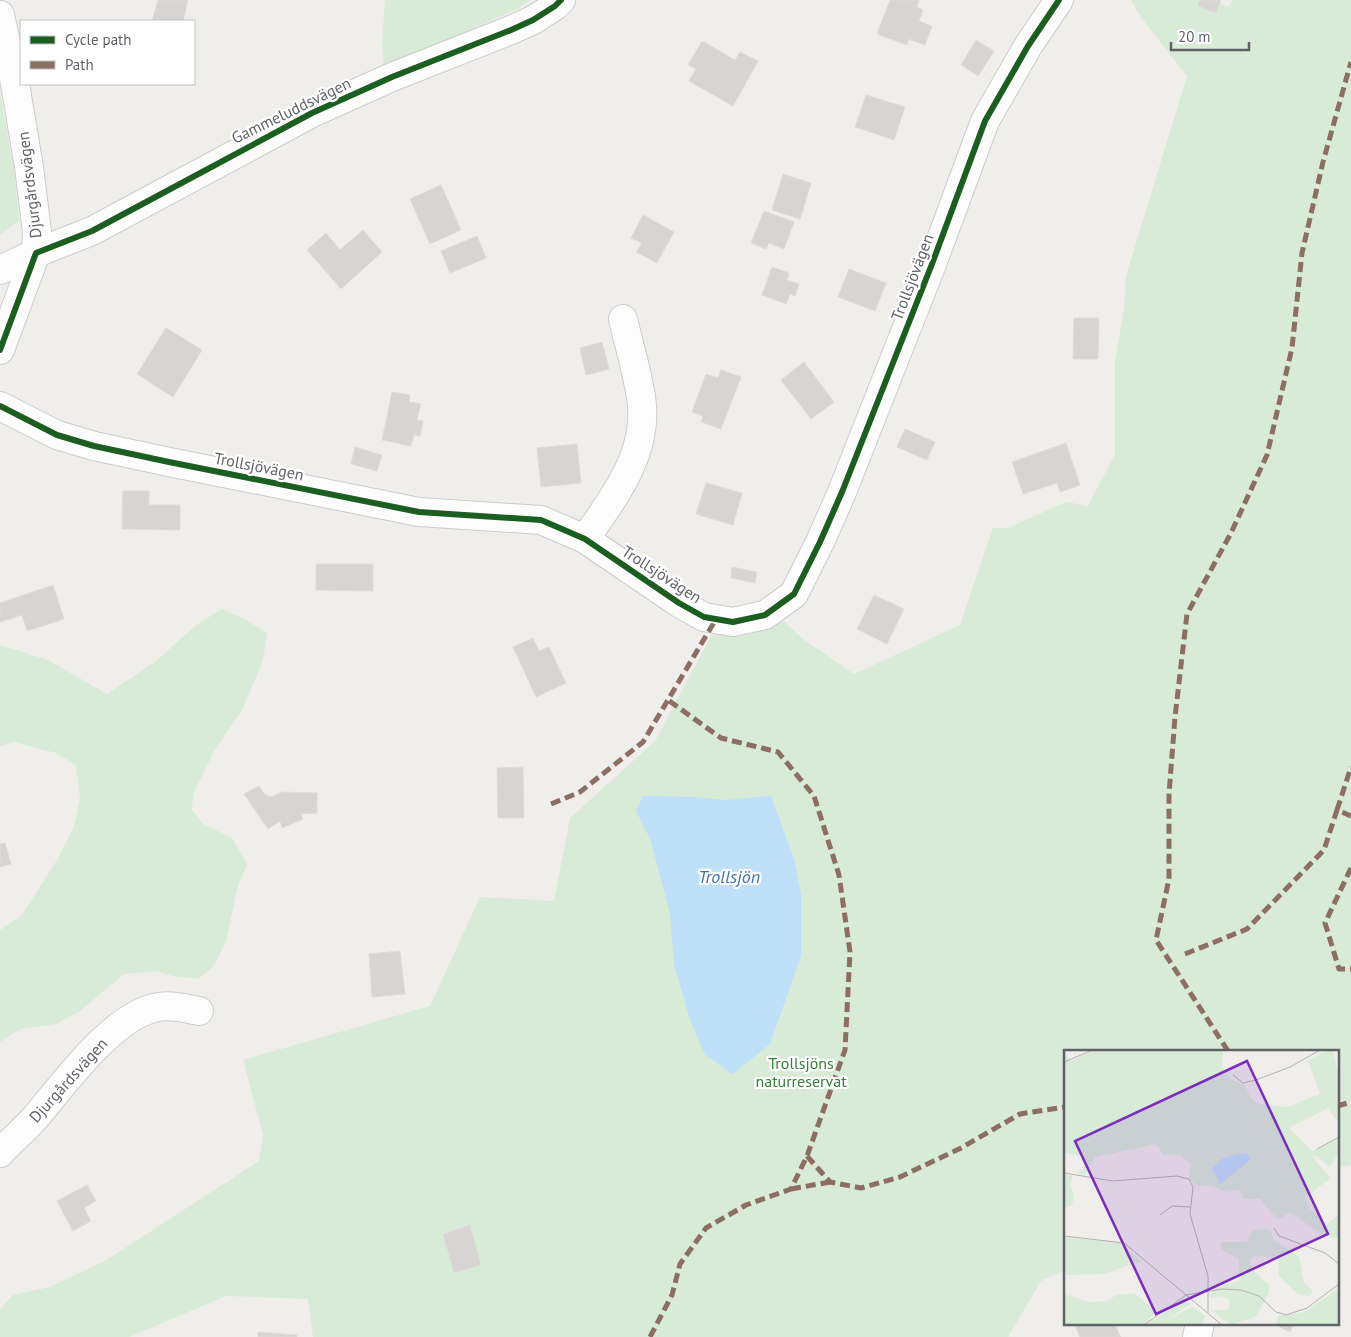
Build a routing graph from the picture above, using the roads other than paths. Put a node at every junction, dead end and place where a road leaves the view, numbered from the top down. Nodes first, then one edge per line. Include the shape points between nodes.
1 (561, 0) edge
2 (1059, 0) edge
3 (0, 15) edge
4 (36, 253) junction
5 (0, 270) edge
6 (623, 319) dead end
7 (0, 350) edge
8 (0, 406) edge
9 (585, 539) junction
10 (199, 1011) dead end
11 (0, 1153) edge
12 (1200, 1324) edge
13 (1197, 1337) edge

1 - 4 street, Gammeluddsvägen via 511,30 312,113 92,231
2 - 9 street, Trollsjövägen via 985,121 842,492 794,594 765,615 733,622 704,617
3 - 4 street, Djurgårdsvägen via 29,167 38,232
4 - 5 street, Gammeluddsvägen
4 - 7 street, Djurgårdsvägen
6 - 9 street via 642,398 643,422 635,459 615,496
8 - 9 street, Trollsjövägen via 57,435 94,446 419,512 541,520
10 - 11 street, Djurgårdsvägen via 174,1006 154,1008 134,1016 85,1058 34,1119
12 - 13 street

